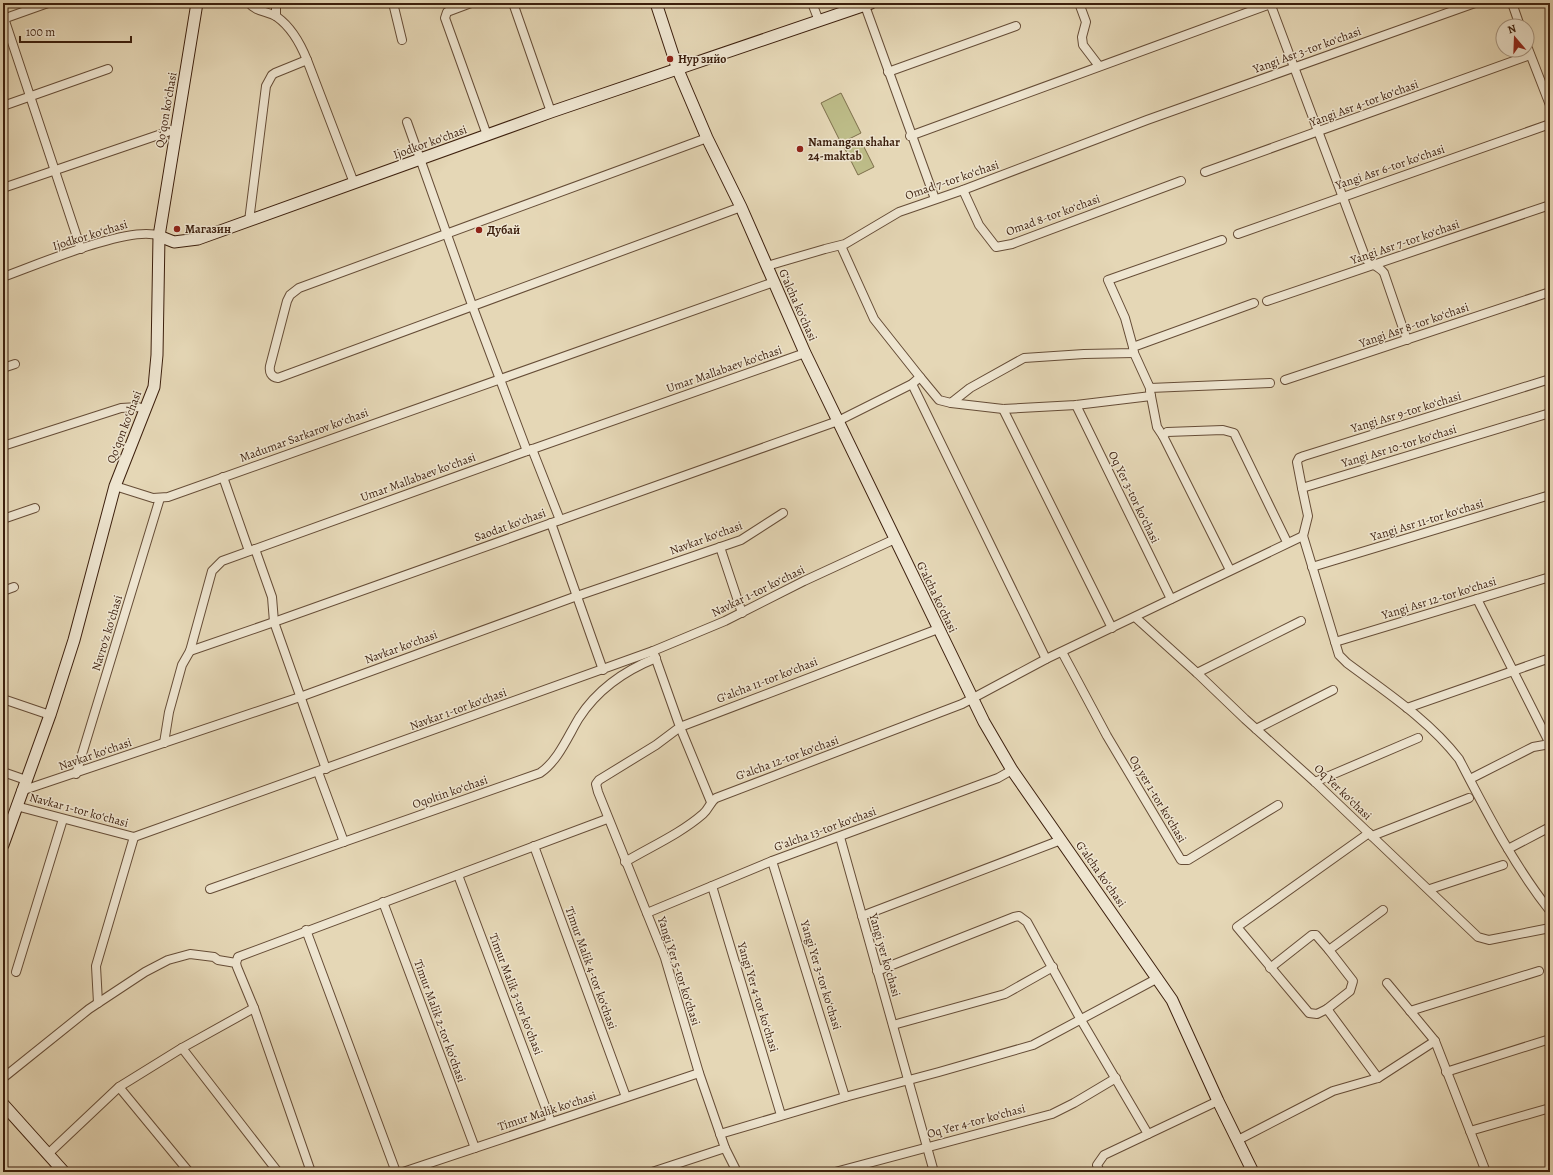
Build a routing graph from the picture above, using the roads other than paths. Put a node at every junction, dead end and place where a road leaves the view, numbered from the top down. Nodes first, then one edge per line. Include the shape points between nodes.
1 (48, 3) edge
2 (197, 3) edge
3 (249, 3) edge
4 (276, 3) edge
5 (393, 3) edge
6 (471, 3) edge
7 (513, 3) edge
8 (656, 3) edge
9 (812, 3) edge
10 (1079, 3) edge
11 (1271, 3) edge
12 (1475, 3) edge
13 (1512, 3) edge
14 (867, 4) edge
15 (276, 16) junction
16 (4, 18) edge
17 (1517, 18) edge
18 (818, 21) junction
19 (1016, 26) dead end
20 (402, 40) dead end
21 (1522, 58) edge
22 (1531, 58) edge
23 (308, 60) junction
24 (1099, 66) junction
25 (1293, 68) junction
26 (108, 69) dead end
27 (678, 70) junction
28 (888, 72) junction
29 (30, 96) junction
30 (1550, 105) edge
31 (3, 106) edge
32 (551, 112) junction
33 (1147, 120) joint
34 (407, 122) dead end
35 (1550, 124) edge
36 (176, 129) junction
37 (1318, 132) junction
38 (487, 135) junction
39 (910, 136) junction
40 (706, 138) junction
41 (420, 159) junction
42 (55, 170) junction
43 (1205, 172) dead end
44 (1181, 181) dead end
45 (354, 182) junction
46 (3, 188) edge
47 (963, 190) junction
48 (1342, 197) junction
49 (934, 199) junction
50 (1550, 205) edge
51 (741, 207) junction
52 (248, 221) junction
53 (447, 234) junction
54 (1238, 234) dead end
55 (159, 236) junction
56 (1222, 240) dead end
57 (841, 246) junction
58 (81, 249) junction
59 (1374, 265) junction
60 (767, 266) junction
61 (3, 276) edge
62 (774, 282) junction
63 (1550, 292) edge
64 (1267, 301) dead end
65 (1254, 303) dead end
66 (472, 305) junction
67 (1407, 340) junction
68 (1134, 350) junction
69 (805, 353) junction
70 (15, 364) dead end
71 (3, 368) edge
72 (920, 377) junction
73 (500, 378) junction
74 (1550, 379) edge
75 (1286, 380) dead end
76 (1270, 383) dead end
77 (912, 384) junction
78 (1150, 392) junction
79 (950, 403) junction
80 (1076, 405) junction
81 (1002, 409) junction
82 (146, 410) junction
83 (1550, 413) edge
84 (838, 421) junction
85 (1163, 436) junction
86 (3, 446) edge
87 (530, 450) junction
88 (223, 477) junction
89 (116, 486) junction
90 (1302, 488) junction
91 (1550, 495) edge
92 (160, 498) junction
93 (35, 508) dead end
94 (783, 514) dead end
95 (3, 519) edge
96 (560, 520) junction
97 (551, 523) junction
98 (1303, 536) junction
99 (894, 539) junction
100 (1287, 542) junction
101 (720, 547) junction
102 (252, 550) junction
103 (1312, 567) junction
104 (1230, 570) junction
105 (1550, 577) edge
106 (14, 587) dead end
107 (3, 591) edge
108 (577, 596) junction
109 (1171, 599) junction
110 (1477, 599) junction
111 (742, 613) junction
112 (1135, 617) junction
113 (1300, 621) dead end
114 (274, 622) junction
115 (1112, 628) junction
116 (938, 629) junction
117 (1335, 642) junction
118 (190, 651) junction
119 (1062, 652) junction
120 (655, 654) junction
121 (1550, 658) edge
122 (1046, 659) junction
123 (603, 670) junction
124 (1514, 670) junction
125 (1197, 673) junction
126 (1333, 690) dead end
127 (300, 697) junction
128 (3, 699) edge
129 (973, 699) junction
130 (1407, 708) junction
131 (50, 715) junction
132 (680, 727) junction
133 (1256, 729) junction
134 (1418, 738) dead end
135 (164, 743) junction
136 (1550, 744) edge
137 (1012, 770) junction
138 (322, 771) junction
139 (3, 772) edge
140 (76, 774) junction
141 (1470, 779) junction
142 (26, 780) junction
143 (1315, 782) junction
144 (21, 791) junction
145 (1469, 798) dead end
146 (711, 802) junction
147 (1278, 805) dead end
148 (16, 806) junction
149 (62, 819) junction
150 (607, 819) junction
151 (1550, 827) edge
152 (1370, 834) junction
153 (134, 837) junction
154 (840, 837) junction
155 (1061, 840) junction
156 (344, 842) junction
157 (3, 845) edge
158 (534, 846) junction
159 (1508, 849) junction
160 (772, 861) junction
161 (625, 862) junction
162 (1503, 865) dead end
163 (458, 874) junction
164 (712, 886) junction
165 (210, 889) dead end
166 (1430, 889) junction
167 (383, 902) junction
168 (1549, 909) edge
169 (1383, 910) dead end
170 (647, 913) junction
171 (862, 916) junction
172 (1550, 928) edge
173 (306, 930) junction
174 (1328, 950) junction
175 (236, 965) junction
176 (1053, 967) junction
177 (1270, 968) junction
178 (878, 971) junction
179 (1539, 971) dead end
180 (16, 972) dead end
181 (1158, 978) junction
182 (1387, 983) dead end
183 (98, 1003) junction
184 (254, 1008) junction
185 (1327, 1009) junction
186 (1410, 1011) junction
187 (1081, 1020) junction
188 (893, 1025) junction
189 (1550, 1039) edge
190 (1435, 1041) junction
191 (182, 1048) junction
192 (1446, 1072) junction
193 (699, 1073) junction
194 (3, 1078) edge
195 (1116, 1078) junction
196 (1378, 1078) junction
197 (908, 1080) junction
198 (119, 1087) junction
199 (626, 1097) junction
200 (845, 1097) junction
201 (1218, 1101) junction
202 (3, 1104) edge
203 (1550, 1108) edge
204 (780, 1115) junction
205 (551, 1122) junction
206 (1470, 1131) junction
207 (720, 1134) junction
208 (1148, 1134) junction
209 (1238, 1140) junction
210 (928, 1146) junction
211 (474, 1148) junction
212 (725, 1148) junction
213 (48, 1154) junction
214 (1097, 1170) edge
215 (64, 1172) edge
216 (189, 1172) edge
217 (278, 1172) edge
218 (311, 1172) edge
219 (396, 1172) edge
220 (403, 1172) edge
221 (652, 1172) edge
222 (737, 1172) edge
223 (835, 1172) edge
224 (934, 1172) edge
225 (1253, 1172) edge
226 (1486, 1172) edge

1 - 16 street
2 - 36 street, Qoʻqon koʻchasi
3 - 15 street via 256,9
4 - 15 street
5 - 20 street
6 - 38 street via 445,15
7 - 32 street
8 - 27 street, Gʻalcha koʻchasi
9 - 18 street
10 - 24 street via 1086,22 1082,37 1083,45
11 - 24 street
11 - 25 street
12 - 25 street, Yangi Asr 3-tor koʻchasi
13 - 17 street
14 - 18 street, Ijodkor koʻchasi
14 - 28 street
15 - 23 street via 302,46
16 - 29 street
18 - 27 street, Ijodkor koʻchasi
19 - 28 street
21 - 37 street, Yangi Asr 4-tor koʻchasi
22 - 30 street
23 - 45 street
23 - 52 street via 275,73 266,86
24 - 39 street
25 - 33 street, Yangi Asr 3-tor koʻchasi
25 - 37 street
26 - 29 street
27 - 32 street, Ijodkor koʻchasi
27 - 40 street, Gʻalcha koʻchasi
28 - 39 street
29 - 31 street
29 - 42 street
32 - 38 street, Ijodkor koʻchasi
33 - 47 street, Omad 7-tor koʻchasi
34 - 41 street
35 - 48 street, Yangi Asr 6-tor koʻchasi
36 - 42 street
36 - 55 street, Qoʻqon koʻchasi
37 - 43 street, Yangi Asr 4-tor koʻchasi
37 - 48 street
38 - 41 street, Ijodkor koʻchasi
39 - 49 street
40 - 51 street, Gʻalcha koʻchasi
40 - 53 street
41 - 45 street, Ijodkor koʻchasi
41 - 53 street
42 - 46 street
42 - 58 street
44 - 47 street, Omad 8-tor koʻchasi via 1012,244 996,247 979,226
45 - 52 street, Ijodkor koʻchasi
47 - 49 street, Omad 7-tor koʻchasi
48 - 54 street, Yangi Asr 6-tor koʻchasi
48 - 59 street via 1366,259
49 - 57 street, Omad 7-tor koʻchasi via 899,212 854,241
50 - 59 street, Yangi Asr 7-tor koʻchasi
51 - 60 street, Gʻalcha koʻchasi
51 - 66 street
52 - 55 street, Ijodkor koʻchasi via 186,242 174,242
53 - 66 street
53 - 66 street via 295,290 288,301 270,373 278,378
55 - 58 street, Ijodkor koʻchasi via 146,233 124,236
55 - 82 street, Qoʻqon koʻchasi via 157,355 154,387
56 - 68 street via 1108,280 1125,318
57 - 60 street, Omad 7-tor koʻchasi via 825,248
57 - 72 street via 874,319
58 - 61 street, Ijodkor koʻchasi
59 - 64 street, Yangi Asr 7-tor koʻchasi
59 - 67 street via 1379,267 1386,278
60 - 62 street, Gʻalcha koʻchasi
62 - 69 street, Gʻalcha koʻchasi
62 - 73 street, Madumar Sarkarov koʻchasi
63 - 67 street, Yangi Asr 8-tor koʻchasi
65 - 68 street
66 - 73 street
67 - 75 street, Yangi Asr 8-tor koʻchasi
68 - 78 street
68 - 79 street via 1024,358 970,388
69 - 84 street, Gʻalcha koʻchasi
69 - 87 street, Umar Mallabaev koʻchasi
70 - 71 street
72 - 77 street, Saodat koʻchasi
72 - 79 street via 939,400
73 - 87 street
73 - 88 street, Madumar Sarkarov koʻchasi
74 - 90 street, Yangi Asr 9-tor koʻchasi via 1299,458 1297,462
76 - 78 street
77 - 84 street, Saodat koʻchasi
77 - 122 street
78 - 80 street
78 - 85 street via 1157,427
79 - 81 street
80 - 81 street
80 - 109 street, Oq Yer 3-tor koʻchasi
81 - 115 street
82 - 86 street via 138,407 121,408
82 - 89 street, Qoʻqon koʻchasi
83 - 90 street, Yangi Asr 10-tor koʻchasi
84 - 96 street, Saodat koʻchasi
84 - 99 street, Gʻalcha koʻchasi
85 - 100 street via 1167,432 1223,430 1234,433
85 - 104 street
87 - 96 street
87 - 102 street, Umar Mallabaev koʻchasi
88 - 92 street, Madumar Sarkarov koʻchasi
88 - 102 street
89 - 92 street
89 - 131 street, Qoʻqon koʻchasi via 74,640
90 - 98 street via 1308,516
91 - 103 street, Yangi Asr 11-tor koʻchasi
92 - 140 street, Navroʻz koʻchasi
93 - 95 street
94 - 101 street, Navkar koʻchasi via 741,540
96 - 97 street, Saodat koʻchasi
97 - 108 street
97 - 114 street, Saodat koʻchasi
98 - 100 street
98 - 103 street
99 - 111 street, Navkar 1-tor koʻchasi
99 - 116 street, Gʻalcha koʻchasi
100 - 104 street
101 - 108 street, Navkar koʻchasi
101 - 111 street
102 - 114 street via 272,598
102 - 118 street, Umar Mallabaev koʻchasi via 222,561 212,571
103 - 117 street
104 - 109 street
105 - 110 street, Yangi Asr 12-tor koʻchasi
106 - 107 street
108 - 123 street
108 - 127 street, Navkar koʻchasi
109 - 112 street
110 - 117 street, Yangi Asr 12-tor koʻchasi
110 - 124 street
111 - 120 street, Navkar 1-tor koʻchasi
112 - 115 street
112 - 125 street, Oq Yer koʻchasi
113 - 125 street
114 - 118 street, Saodat koʻchasi
114 - 127 street
115 - 119 street
116 - 129 street, Gʻalcha koʻchasi
116 - 132 street, Gʻalcha 11-tor koʻchasi
117 - 130 street via 1342,659
118 - 135 street, Umar Mallabaev koʻchasi via 182,665 169,712
119 - 122 street
119 - 147 street, Oq yer 1-tor koʻchasi via 1107,736 1181,860 1188,860
120 - 123 street, Navkar 1-tor koʻchasi
120 - 132 street
120 - 156 street, Oqoltin koʻchasi via 598,694 582,713 552,762 540,772
121 - 124 street
122 - 129 street
123 - 138 street, Navkar 1-tor koʻchasi
124 - 130 street
124 - 136 street
125 - 133 street, Oq Yer koʻchasi
126 - 133 street
127 - 135 street, Navkar koʻchasi
127 - 138 street
128 - 131 street
129 - 137 street, Gʻalcha koʻchasi
129 - 146 street, Gʻalcha 12-tor koʻchasi via 723,795
130 - 141 street via 1452,750
131 - 142 street, Qoʻqon koʻchasi
132 - 146 street
132 - 150 street, Gʻalcha 11-tor koʻchasi via 599,780 596,784
133 - 143 street, Oq Yer koʻchasi
134 - 143 street
135 - 140 street, Navkar koʻchasi
136 - 141 street via 1533,747
137 - 154 street, Gʻalcha 13-tor koʻchasi via 998,778
137 - 155 street, Gʻalcha koʻchasi
138 - 153 street, Navkar 1-tor koʻchasi
138 - 156 street
139 - 142 street
140 - 144 street, Navkar koʻchasi
141 - 159 street
142 - 144 street, Qoʻqon koʻchasi
143 - 152 street, Oq Yer koʻchasi
144 - 148 street, Qoʻqon koʻchasi
145 - 152 street
146 - 161 street, Gʻalcha 12-tor koʻchasi via 707,810 696,820
148 - 149 street, Navkar 1-tor koʻchasi
148 - 157 street, Qoʻqon koʻchasi
149 - 153 street, Navkar 1-tor koʻchasi
149 - 180 street
150 - 158 street
150 - 161 street, Yangi Yer 5-tor koʻchasi
151 - 159 street
152 - 166 street, Oq Yer koʻchasi
152 - 177 street via 1238,926
153 - 183 street via 96,966
154 - 160 street, Gʻalcha 13-tor koʻchasi
154 - 171 street, Yangi yer koʻchasi
155 - 171 street
155 - 181 street, Gʻalcha koʻchasi
156 - 165 street, Oqoltin koʻchasi
158 - 163 street
158 - 199 street, Timur Malik 4-tor koʻchasi
159 - 168 street via 1534,891
160 - 164 street, Gʻalcha 13-tor koʻchasi
160 - 200 street, Yangi Yer 3-tor koʻchasi
161 - 170 street, Yangi Yer 5-tor koʻchasi
162 - 166 street
163 - 167 street
163 - 205 street, Timur Malik 3-tor koʻchasi
164 - 170 street, Gʻalcha 13-tor koʻchasi
164 - 204 street, Yangi Yer 4-tor koʻchasi
166 - 172 street, Oq Yer koʻchasi via 1482,940
167 - 173 street
167 - 211 street, Timur Malik 2-tor koʻchasi
169 - 174 street
170 - 193 street, Yangi Yer 5-tor koʻchasi via 665,958
171 - 178 street, Yangi yer koʻchasi
173 - 175 street via 238,957
173 - 219 street
174 - 177 street via 1316,935 1312,935
174 - 185 street via 1353,982 1350,991
175 - 183 street via 203,955 174,957 145,972
175 - 184 street
176 - 178 street via 1027,922 1019,916
176 - 187 street
176 - 188 street via 1005,994
177 - 185 street via 1310,1013 1317,1014
178 - 188 street, Yangi yer koʻchasi
179 - 186 street
181 - 187 street
181 - 201 street, Gʻalcha koʻchasi via 1172,1000
182 - 186 street
183 - 194 street
184 - 191 street
184 - 218 street
185 - 196 street
186 - 190 street
187 - 195 street
187 - 197 street via 1033,1045
188 - 197 street, Yangi yer koʻchasi
189 - 192 street
190 - 192 street
190 - 196 street
191 - 198 street
191 - 217 street
192 - 206 street
193 - 199 street, Timur Malik koʻchasi
193 - 207 street, Yangi Yer 5-tor koʻchasi
195 - 208 street
195 - 210 street, Oq Yer 4-tor koʻchasi via 1052,1114
196 - 209 street via 1333,1091
197 - 200 street
197 - 210 street, Yangi yer koʻchasi
198 - 213 street
198 - 216 street
199 - 205 street, Timur Malik koʻchasi
200 - 204 street
201 - 208 street
201 - 209 street, Gʻalcha koʻchasi
202 - 213 street
203 - 206 street
204 - 207 street
205 - 211 street, Timur Malik koʻchasi
206 - 226 street
207 - 212 street
208 - 214 street via 1104,1155
209 - 225 street, Gʻalcha koʻchasi
210 - 223 street, Oq Yer 4-tor koʻchasi
210 - 224 street, Yangi yer koʻchasi
211 - 220 street, Timur Malik koʻchasi
212 - 221 street
212 - 222 street
213 - 215 street

